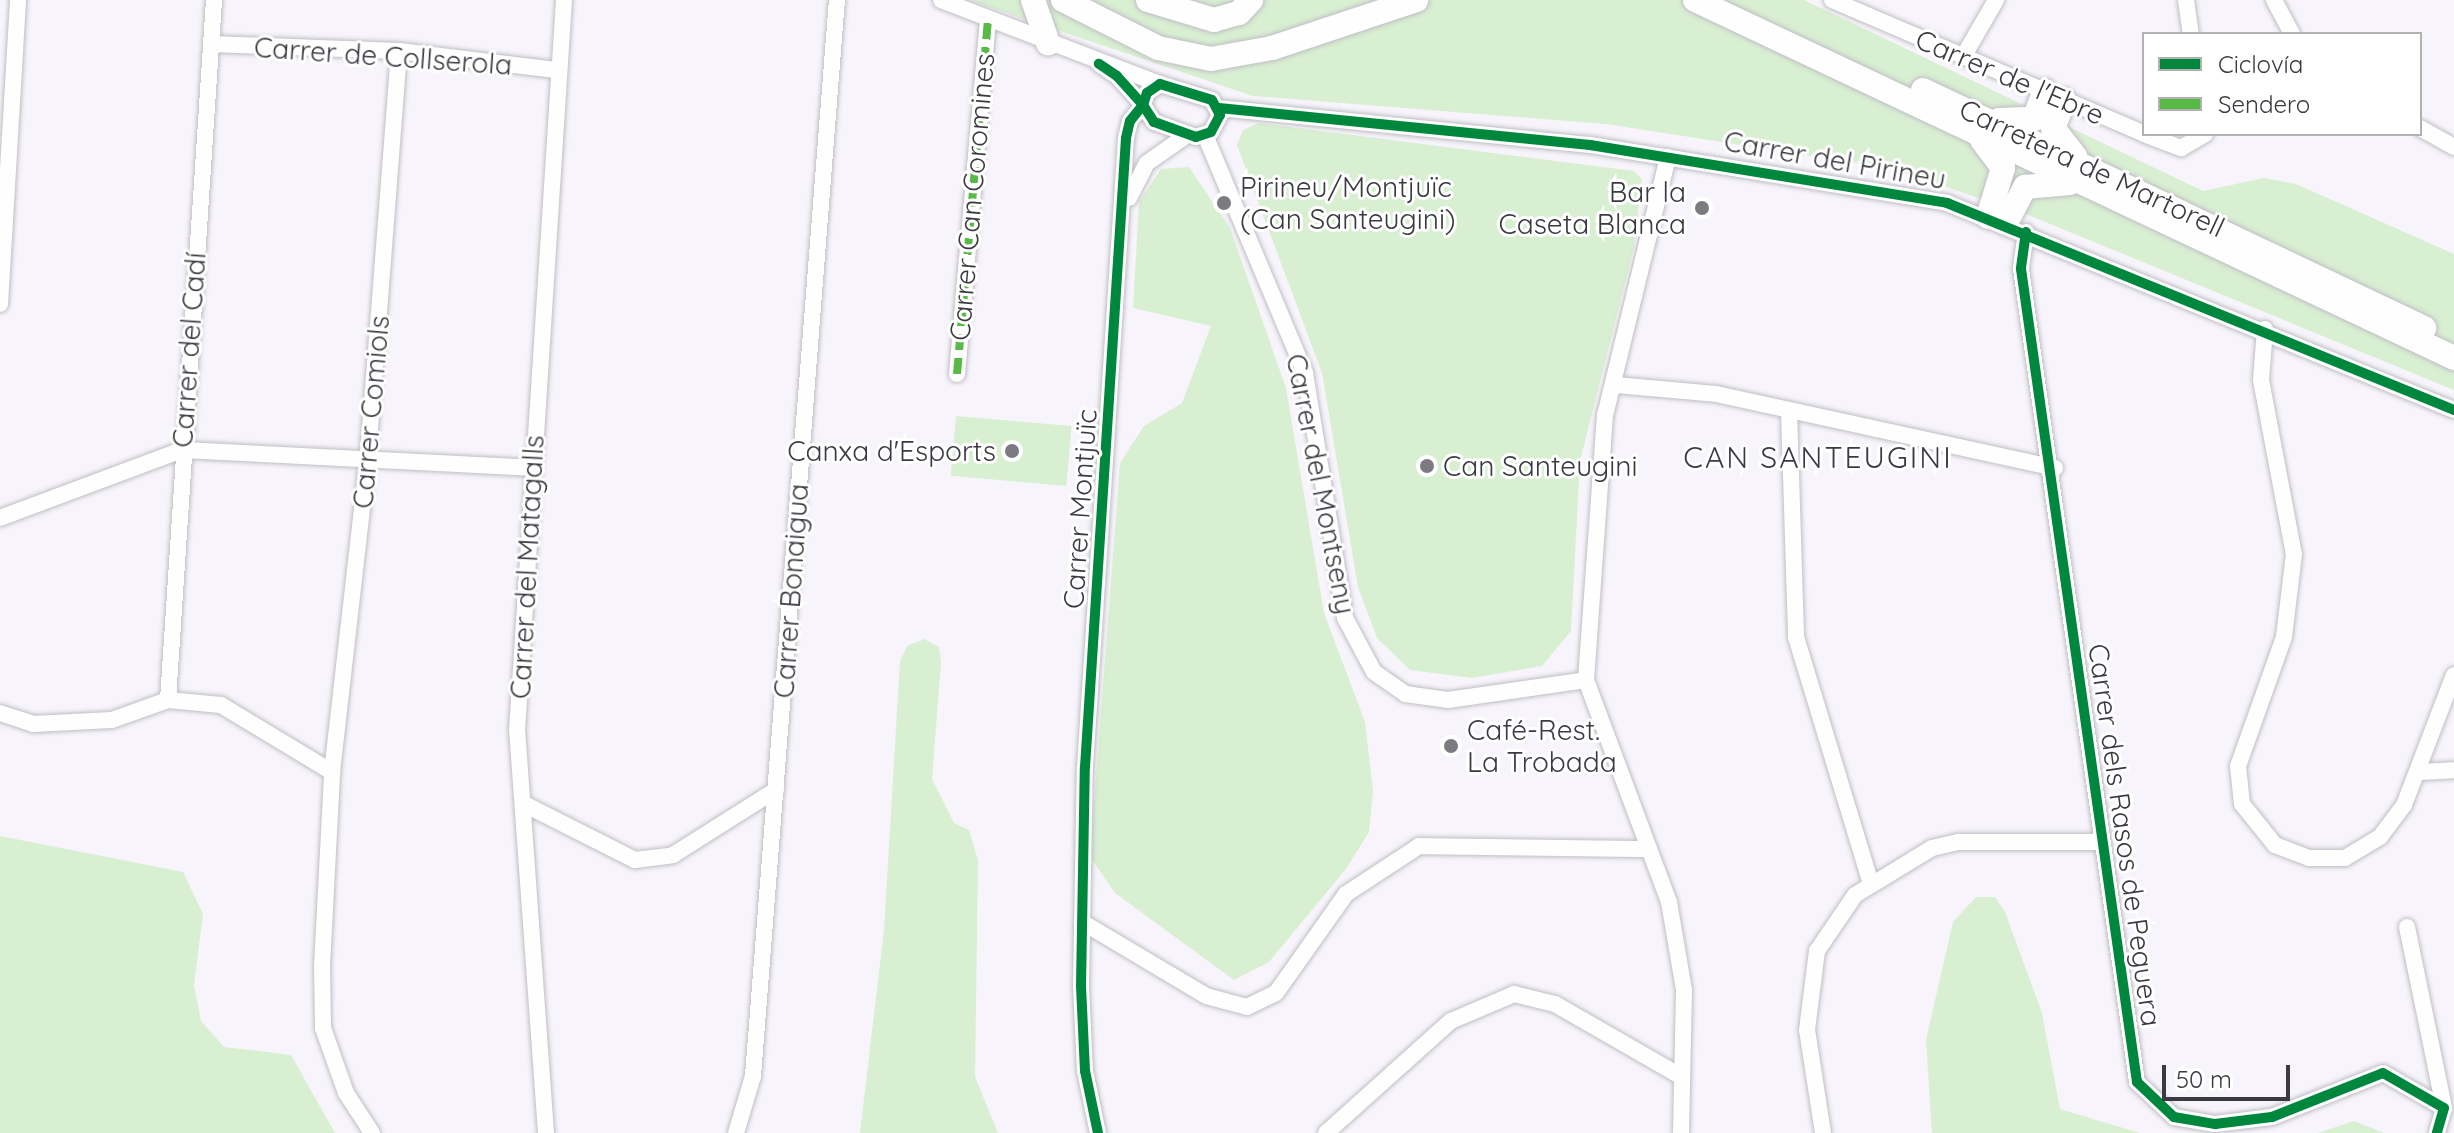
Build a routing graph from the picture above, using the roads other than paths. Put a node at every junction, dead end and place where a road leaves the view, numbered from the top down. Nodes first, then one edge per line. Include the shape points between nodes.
1 (18, 0) edge
2 (214, 0) edge
3 (564, 0) edge
4 (837, 0) edge
5 (941, 0) edge
6 (1033, 0) edge
7 (1063, 0) edge
8 (1148, 0) edge
9 (1251, 0) edge
10 (1416, 0) edge
11 (1695, 0) edge
12 (1724, 0) edge
13 (1832, 0) edge
14 (1996, 0) edge
15 (2186, 0) edge
16 (2274, 0) edge
17 (988, 20) junction
18 (2191, 32) edge
19 (2291, 32) edge
20 (1048, 43) junction
21 (211, 44) junction
22 (399, 51) junction
23 (1963, 57) junction
24 (1099, 64) junction
25 (556, 70) junction
26 (1160, 84) junction
27 (2054, 96) junction
28 (1143, 105) junction
29 (1219, 108) junction
30 (1929, 110) junction
31 (1978, 124) junction
32 (2422, 129) edge
33 (2041, 130) junction
34 (2142, 133) edge
35 (1187, 135) junction
36 (1205, 135) junction
37 (2150, 136) edge
38 (2203, 136) edge
39 (2454, 147) edge
40 (1668, 157) junction
41 (2087, 176) junction
42 (1124, 215) junction
43 (2007, 224) junction
44 (0, 304) edge
45 (2265, 329) junction
46 (2454, 345) edge
47 (2454, 358) edge
48 (957, 374) dead end
49 (1616, 385) junction
50 (2454, 410) edge
51 (1789, 411) junction
52 (182, 450) junction
53 (368, 455) junction
54 (533, 468) junction
55 (2055, 468) junction
56 (0, 518) edge
57 (2454, 675) edge
58 (1586, 680) junction
59 (168, 700) junction
60 (0, 713) edge
61 (2454, 770) edge
62 (332, 772) junction
63 (2420, 772) junction
64 (776, 790) junction
65 (526, 805) junction
66 (2098, 842) junction
67 (1648, 849) junction
68 (1870, 881) junction
69 (1082, 922) junction
70 (2407, 927) dead end
71 (1680, 1076) junction
72 (2444, 1108) junction
73 (372, 1133) edge
74 (546, 1133) edge
75 (736, 1133) edge
76 (1098, 1133) edge
77 (1326, 1133) edge
78 (1681, 1133) edge
79 (1823, 1133) edge
80 (2437, 1133) edge

1 - 44 street
2 - 21 street, Carrer del Cadí
3 - 25 street, Carrer del Matagalls
4 - 64 street, Carrer Bonaigua
5 - 17 street, Carrer del Pirineu
6 - 20 main road
7 - 10 main road via 1158,48 1211,59 1272,48
8 - 9 main road via 1214,20 1235,16
11 - 30 main road
12 - 31 main road, Carretera de Martorell
13 - 23 street, Carrer de l'Ebre
14 - 23 street
15 - 18 street
16 - 19 street
17 - 20 street, Carrer del Pirineu
17 - 48 street, Carrer Can Coromines
20 - 24 street, Carrer del Pirineu
21 - 22 street, Carrer de Collserola
21 - 52 street, Carrer del Cadí
22 - 25 street, Carrer de Collserola
22 - 53 street, Carrer Comiols
23 - 27 street, Carrer de l'Ebre
24 - 26 street, Carrer del Pirineu
24 - 28 street, Carrer del Pirineu
25 - 54 street, Carrer del Matagalls
26 - 28 street
26 - 29 street, Carrer del Pirineu
27 - 33 main road
27 - 34 street, Carrer de l'Ebre
28 - 35 street, Carrer del Pirineu via 1148,118
28 - 42 street, Carrer Montjuïc via 1126,138
29 - 36 street via 1216,127
29 - 40 street, Carrer del Pirineu
30 - 31 main road
30 - 33 main road via 2019,145
31 - 33 main road, Carretera de Martorell
31 - 41 main road
31 - 43 main road via 2003,168
32 - 39 street
33 - 41 main road
35 - 36 street, Carrer del Pirineu
35 - 42 street via 1147,163
36 - 58 street, Carrer del Montseny via 1305,373 1345,618 1374,672 1405,694 1448,700
37 - 38 street, Carrer de l'Ebre via 2188,148
40 - 43 street, Carrer del Pirineu via 1885,188
40 - 49 street
41 - 43 main road via 2031,183
41 - 46 main road, Carretera de Martorell
41 - 47 main road
42 - 69 street, Carrer Montjuïc via 1085,767
43 - 45 street, Carrer del Pirineu
43 - 55 street, Carrer dels Rasos de Peguera via 2021,269
45 - 50 street, Carrer del Pirineu
45 - 63 street via 2261,380 2294,554 2284,637 2238,766 2242,804 2275,845 2309,858 2345,858 2380,837
49 - 51 street
49 - 58 street via 1605,415
51 - 55 street
51 - 68 street via 1796,637
52 - 53 street
52 - 56 street
52 - 59 street, Carrer del Cadí
53 - 54 street
53 - 62 street, Carrer Comiols
54 - 65 street, Carrer del Matagalls via 517,731
55 - 66 street, Carrer dels Rasos de Peguera
57 - 63 street
58 - 67 street
59 - 60 street via 112,720 33,724
59 - 62 street via 221,705
61 - 63 street
62 - 73 street via 323,1028 346,1093
64 - 65 street via 673,855 635,860
64 - 75 street, Carrer Bonaigua via 753,1076
65 - 74 street, Carrer del Matagalls
66 - 68 street via 1958,842
66 - 72 street, Carrer dels Rasos de Peguera via 2137,1082 2174,1117 2215,1124 2272,1117 2383,1073
67 - 69 street via 1419,846 1346,894 1276,993 1247,1007 1206,996
67 - 71 street via 1669,902 1684,990
68 - 79 street via 1838,912 1817,951 1807,1030
69 - 76 street, Carrer Montjuïc via 1085,1071
70 - 72 street
71 - 77 street via 1555,1004 1514,994 1451,1021
71 - 78 street
72 - 80 street

